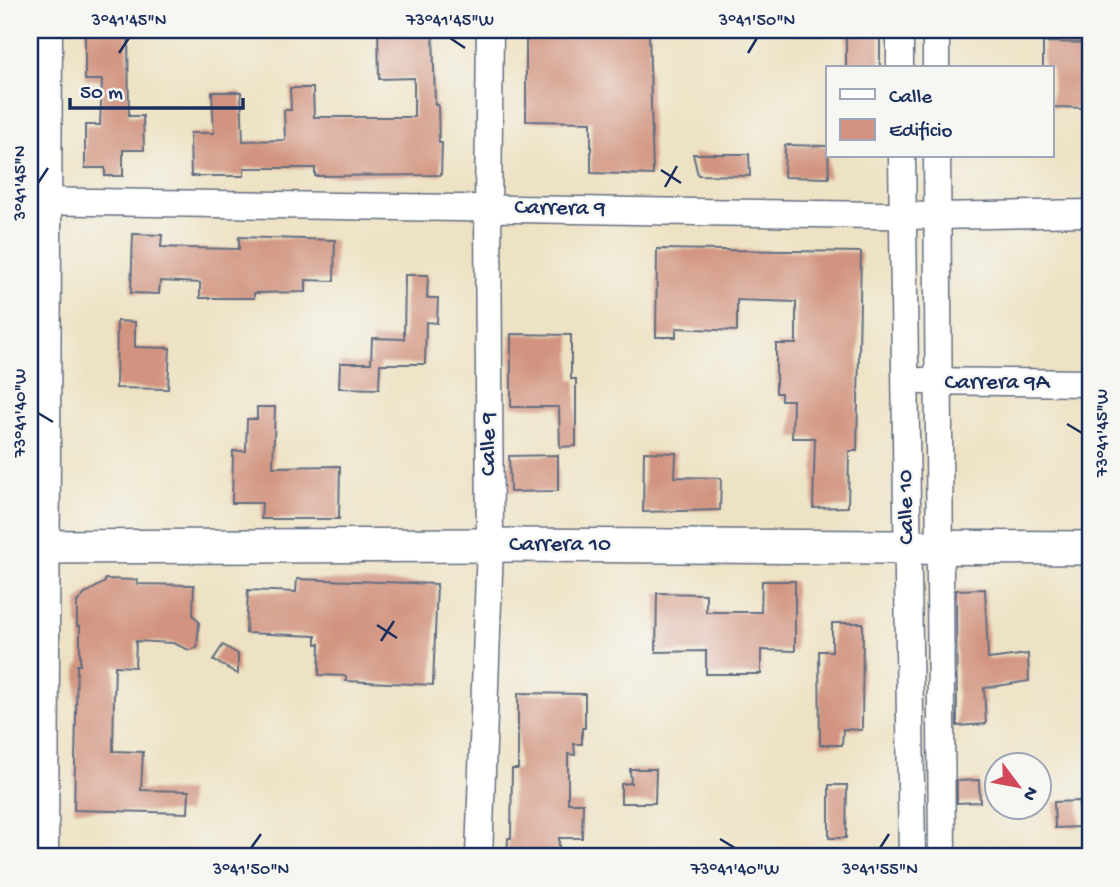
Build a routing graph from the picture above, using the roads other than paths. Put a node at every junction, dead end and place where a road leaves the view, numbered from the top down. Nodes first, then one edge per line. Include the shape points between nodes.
1 (49, 30) edge
2 (490, 30) edge
3 (900, 30) edge
4 (936, 30) edge
5 (900, 66) edge
6 (936, 66) edge
7 (901, 158) edge
8 (937, 158) edge
9 (38, 202) edge
10 (488, 208) junction
11 (1090, 213) edge
12 (902, 215) junction
13 (937, 216) junction
14 (905, 380) junction
15 (939, 382) junction
16 (1090, 383) edge
17 (490, 545) junction
18 (38, 547) edge
19 (907, 547) junction
20 (940, 547) junction
21 (1090, 548) edge
22 (45, 857) edge
23 (479, 857) edge
24 (912, 857) edge
25 (942, 857) edge

1 - 9 street
2 - 10 street, Calle 9
3 - 5 street
4 - 6 street
7 - 12 street, Calle 10
8 - 13 street, Calle 10
9 - 10 street, Carrera 9
9 - 18 street
10 - 12 street, Carrera 9
10 - 17 street, Calle 9
11 - 13 street, Carrera 9
12 - 13 street, Carrera 9
12 - 14 street, Calle 10
13 - 15 street, Calle 10
14 - 15 street, Carrera 9A
14 - 19 street, Calle 10
15 - 16 street, Carrera 9A
15 - 20 street, Calle 10
17 - 18 street, Carrera 10
17 - 19 street, Carrera 10
17 - 23 street, Calle 9
18 - 22 street
19 - 20 street, Carrera 10
19 - 24 street, Calle 10
20 - 21 street, Carrera 10
20 - 25 street, Calle 10

